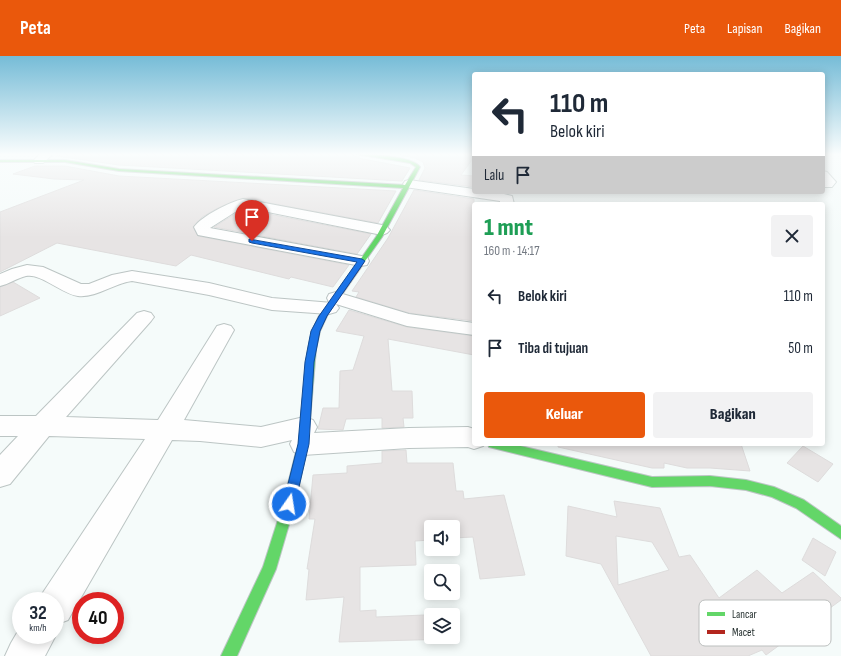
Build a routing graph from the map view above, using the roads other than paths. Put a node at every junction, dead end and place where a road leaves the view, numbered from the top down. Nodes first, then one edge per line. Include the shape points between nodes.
1 (336, 182) edge
2 (410, 182) edge
3 (408, 186) junction
4 (472, 193) edge
5 (477, 194) edge
6 (507, 202) edge
7 (382, 230) junction
8 (362, 261) junction
9 (0, 281) edge
10 (333, 303) junction
11 (144, 318) dead end
12 (472, 329) edge
13 (224, 330) dead end
14 (0, 426) edge
15 (42, 426) junction
16 (165, 430) junction
17 (304, 436) junction
18 (472, 438) edge
19 (501, 446) edge
20 (0, 474) edge
21 (841, 533) edge
22 (64, 593) edge
23 (31, 644) edge
24 (24, 656) edge
25 (229, 656) edge

1 - 3 street
2 - 3 street
3 - 4 street
3 - 7 street
5 - 6 street via 503,197
7 - 8 street
7 - 8 street via 243,203 202,227 203,232 210,234
8 - 10 street
9 - 10 street via 17,272 31,269 78,290 86,291 125,276 132,276 208,289 272,304
10 - 12 street via 407,320
10 - 17 street via 316,331 310,362
11 - 15 street
13 - 16 street
14 - 15 street
15 - 16 street
15 - 20 street
16 - 17 street via 261,437
16 - 22 street
17 - 18 street
17 - 25 street via 289,504 269,568
19 - 21 street via 652,482 710,481 746,485 774,492 800,504
23 - 24 street

